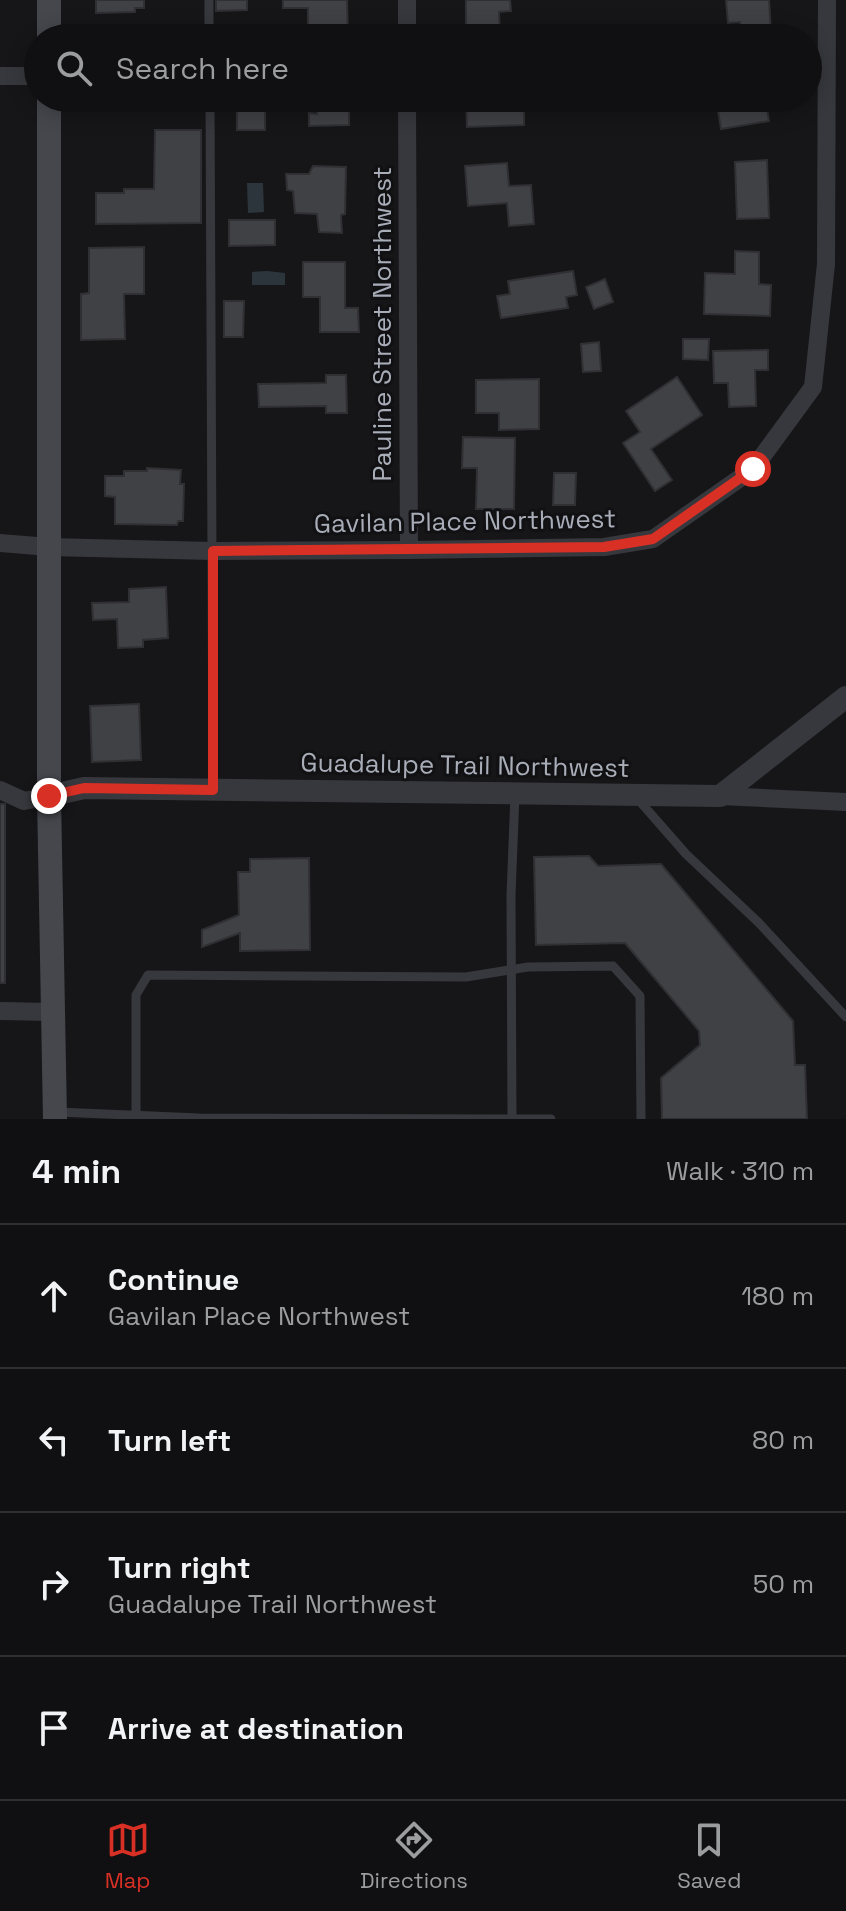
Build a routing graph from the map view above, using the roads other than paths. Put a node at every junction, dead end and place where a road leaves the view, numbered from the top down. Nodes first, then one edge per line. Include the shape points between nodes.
1 (49, 0) edge
2 (209, 0) edge
3 (407, 0) edge
4 (827, 0) edge
5 (49, 24) edge
6 (209, 24) edge
7 (407, 24) edge
8 (0, 76) edge
9 (24, 76) edge
10 (49, 112) edge
11 (210, 112) edge
12 (407, 112) edge
13 (0, 543) edge
14 (49, 547) junction
15 (409, 550) junction
16 (213, 551) junction
17 (846, 697) edge
18 (0, 790) edge
19 (213, 790) junction
20 (515, 794) junction
21 (634, 795) junction
22 (49, 796) junction
23 (720, 796) junction
24 (846, 802) edge
25 (511, 970) junction
26 (0, 1011) edge
27 (52, 1012) junction
28 (846, 1017) edge
29 (55, 1115) edge
30 (136, 1117) edge
31 (190, 1118) edge
32 (244, 1119) edge
33 (301, 1119) edge
34 (356, 1119) edge
35 (410, 1119) edge
36 (466, 1119) edge
37 (512, 1119) edge
38 (551, 1119) edge
39 (641, 1119) edge

1 - 5 main road
2 - 6 lane
3 - 7 street
4 - 15 street, Gavilan Place Northwest via 826,264 813,387 753,469 653,539 604,547
8 - 9 street
10 - 14 main road
11 - 16 lane
12 - 15 street, Pauline Street Northwest
13 - 14 street, Gavilan Place Northwest
14 - 16 street, Gavilan Place Northwest
14 - 22 main road
15 - 16 street, Gavilan Place Northwest
16 - 19 lane
17 - 23 street
18 - 22 street via 24,801
19 - 20 street, Guadalupe Trail Northwest
19 - 22 street, Guadalupe Trail Northwest via 84,788
20 - 21 street, Guadalupe Trail Northwest
20 - 25 lane
21 - 23 street, Guadalupe Trail Northwest
21 - 28 lane
22 - 27 main road
23 - 24 street
25 - 30 lane via 466,977 148,975 136,995
25 - 37 lane
25 - 39 lane via 613,966 640,996
26 - 27 street
27 - 29 main road
29 - 30 lane
30 - 31 lane
31 - 32 lane
32 - 33 lane
33 - 34 lane
34 - 35 lane
35 - 36 lane
36 - 37 lane
37 - 38 lane

